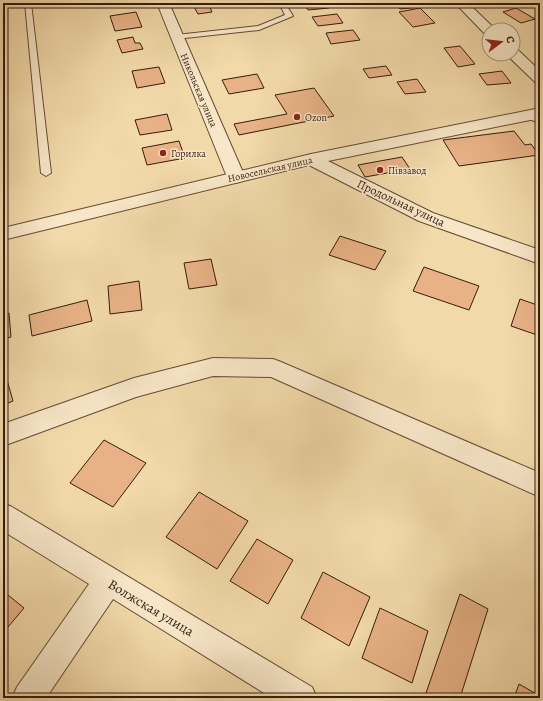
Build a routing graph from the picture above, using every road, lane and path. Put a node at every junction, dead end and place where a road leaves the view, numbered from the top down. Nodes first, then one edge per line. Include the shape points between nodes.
1 (28, 3) edge
2 (163, 3) edge
3 (282, 3) edge
4 (461, 3) edge
5 (481, 22) edge
6 (176, 37) junction
7 (521, 61) edge
8 (540, 79) edge
9 (536, 117) edge
10 (311, 159) junction
11 (46, 173) dead end
12 (236, 177) junction
13 (3, 234) edge
14 (540, 257) edge
15 (3, 435) edge
16 (540, 485) edge
17 (3, 516) edge
18 (108, 582) junction
19 (28, 698) edge
20 (301, 698) edge

1 - 11 lane
2 - 6 street, Никольская улица
3 - 6 lane via 289,16 260,28
4 - 5 street
6 - 12 street, Никольская улица
7 - 8 street
9 - 10 street, Новосельская улица
10 - 12 street, Новосельская улица
10 - 14 street, Продольная улица via 426,217
12 - 13 street, Новосельская улица
15 - 16 street via 134,388 213,367 273,368
17 - 18 street, Волжская улица
18 - 19 street
18 - 20 street, Волжская улица

